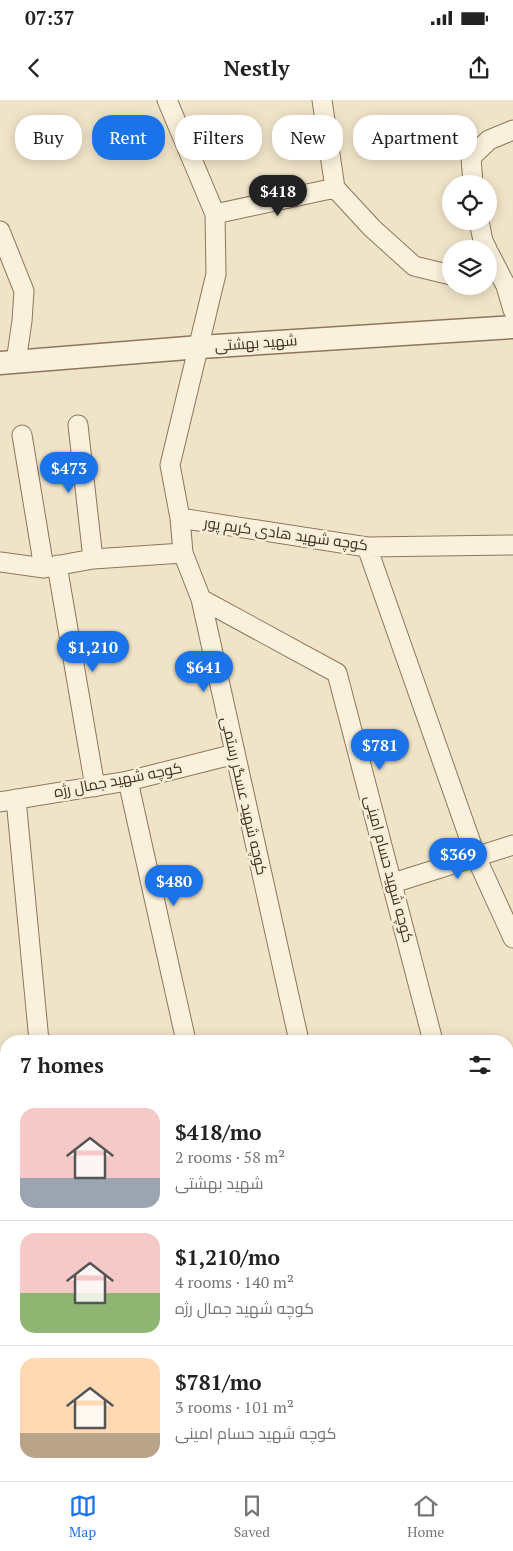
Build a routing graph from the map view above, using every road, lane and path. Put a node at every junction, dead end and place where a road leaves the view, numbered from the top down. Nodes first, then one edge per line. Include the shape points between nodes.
1 (167, 100) edge
2 (322, 100) edge
3 (513, 130) edge
4 (472, 175) edge
5 (335, 188) junction
6 (215, 214) junction
7 (0, 231) edge
8 (442, 274) edge
9 (501, 277) edge
10 (513, 310) edge
11 (513, 327) edge
12 (200, 347) junction
13 (8, 362) edge
14 (78, 425) dead end
15 (22, 435) dead end
16 (180, 518) junction
17 (513, 545) edge
18 (367, 547) junction
19 (183, 553) junction
20 (93, 559) junction
21 (0, 562) edge
22 (50, 567) junction
23 (201, 599) junction
24 (235, 754) junction
25 (128, 781) junction
26 (95, 787) junction
27 (8, 801) edge
28 (513, 845) edge
29 (476, 857) junction
30 (393, 883) junction
31 (513, 938) edge
32 (38, 1035) edge
33 (185, 1035) edge
34 (298, 1035) edge
35 (431, 1035) edge

1 - 6 street
2 - 5 street
3 - 4 street via 489,140 471,157
5 - 6 street
5 - 8 street via 414,266
6 - 12 street, کوچه شهید عسگر رستمی via 216,274
7 - 13 street via 24,291 22,321
9 - 10 street
11 - 12 street, شهید بهشتی
12 - 13 street, شهید بهشتی
12 - 16 street, کوچه شهید عسگر رستمی via 170,465
14 - 20 street
15 - 22 street
16 - 18 street, کوچه شهید هادی کریم پور
16 - 19 street, کوچه شهید عسگر رستمی
17 - 18 street, کوچه شهید هادی کریم پور
18 - 29 street
19 - 20 street
19 - 23 street, کوچه شهید عسگر رستمی
20 - 22 street
21 - 22 street
22 - 26 street
23 - 24 street, کوچه شهید عسگر رستمی
23 - 30 street, کوچه شهید حسام امینی via 337,673
24 - 25 street, کوچه شهید جمال رژه
24 - 34 street, کوچه شهید عسگر رستمی
25 - 26 street, کوچه شهید جمال رژه
25 - 33 street
26 - 27 street, کوچه شهید جمال رژه
27 - 32 street
28 - 29 street
29 - 30 street
29 - 31 street
30 - 35 street, کوچه شهید حسام امینی

